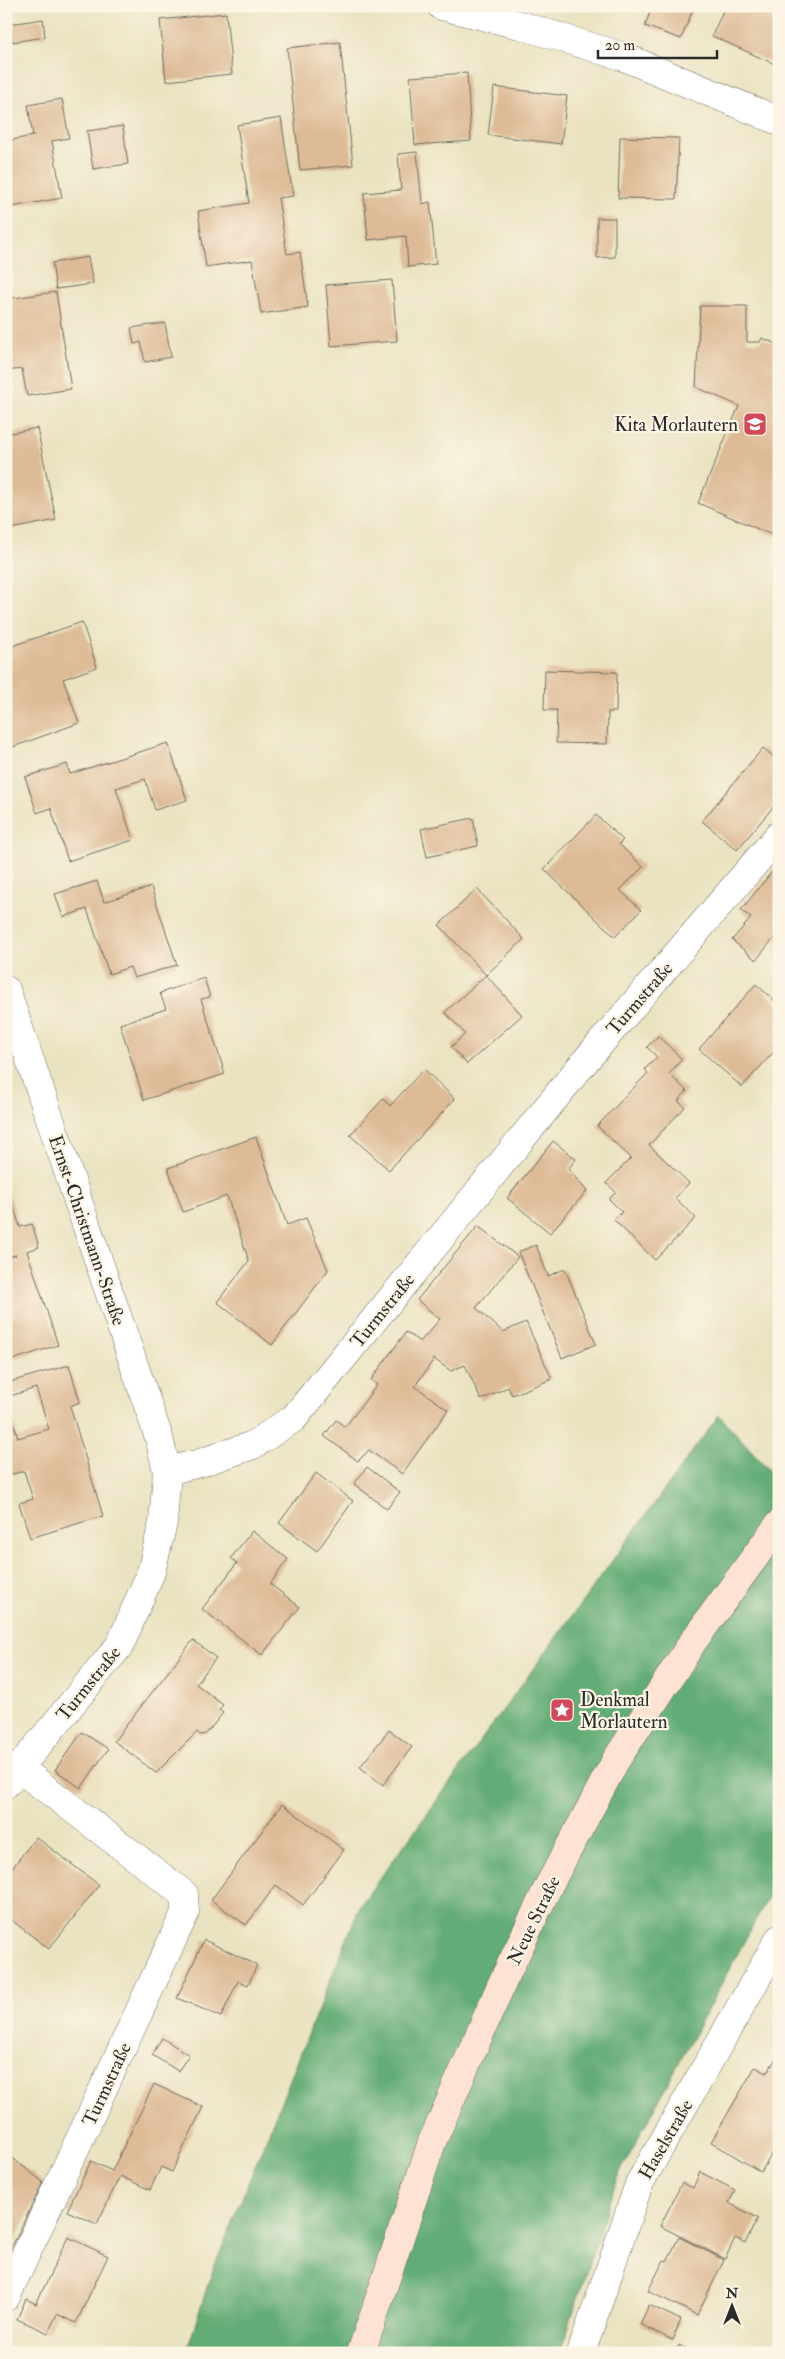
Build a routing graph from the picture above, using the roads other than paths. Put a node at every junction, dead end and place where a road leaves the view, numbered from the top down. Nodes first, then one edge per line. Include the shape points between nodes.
1 (441, 6) edge
2 (779, 121) edge
3 (779, 835) edge
4 (6, 990) edge
5 (167, 1471) junction
6 (779, 1524) edge
7 (13, 1776) edge
8 (779, 1939) edge
9 (6, 2297) edge
10 (361, 2353) edge
11 (581, 2353) edge

1 - 2 street via 520,25 624,57
3 - 5 street, Turmstraße via 581,1066 294,1418 253,1445
4 - 5 street, Ernst-Christmann-Straße via 160,1438
5 - 7 street, Turmstraße via 163,1523 151,1572 120,1645
6 - 10 main road, Neue Straße via 692,1644 616,1760 549,1885 502,1981 432,2142
7 - 9 street, Turmstraße via 184,1894 185,1913
8 - 11 street, Haselstraße via 639,2184

